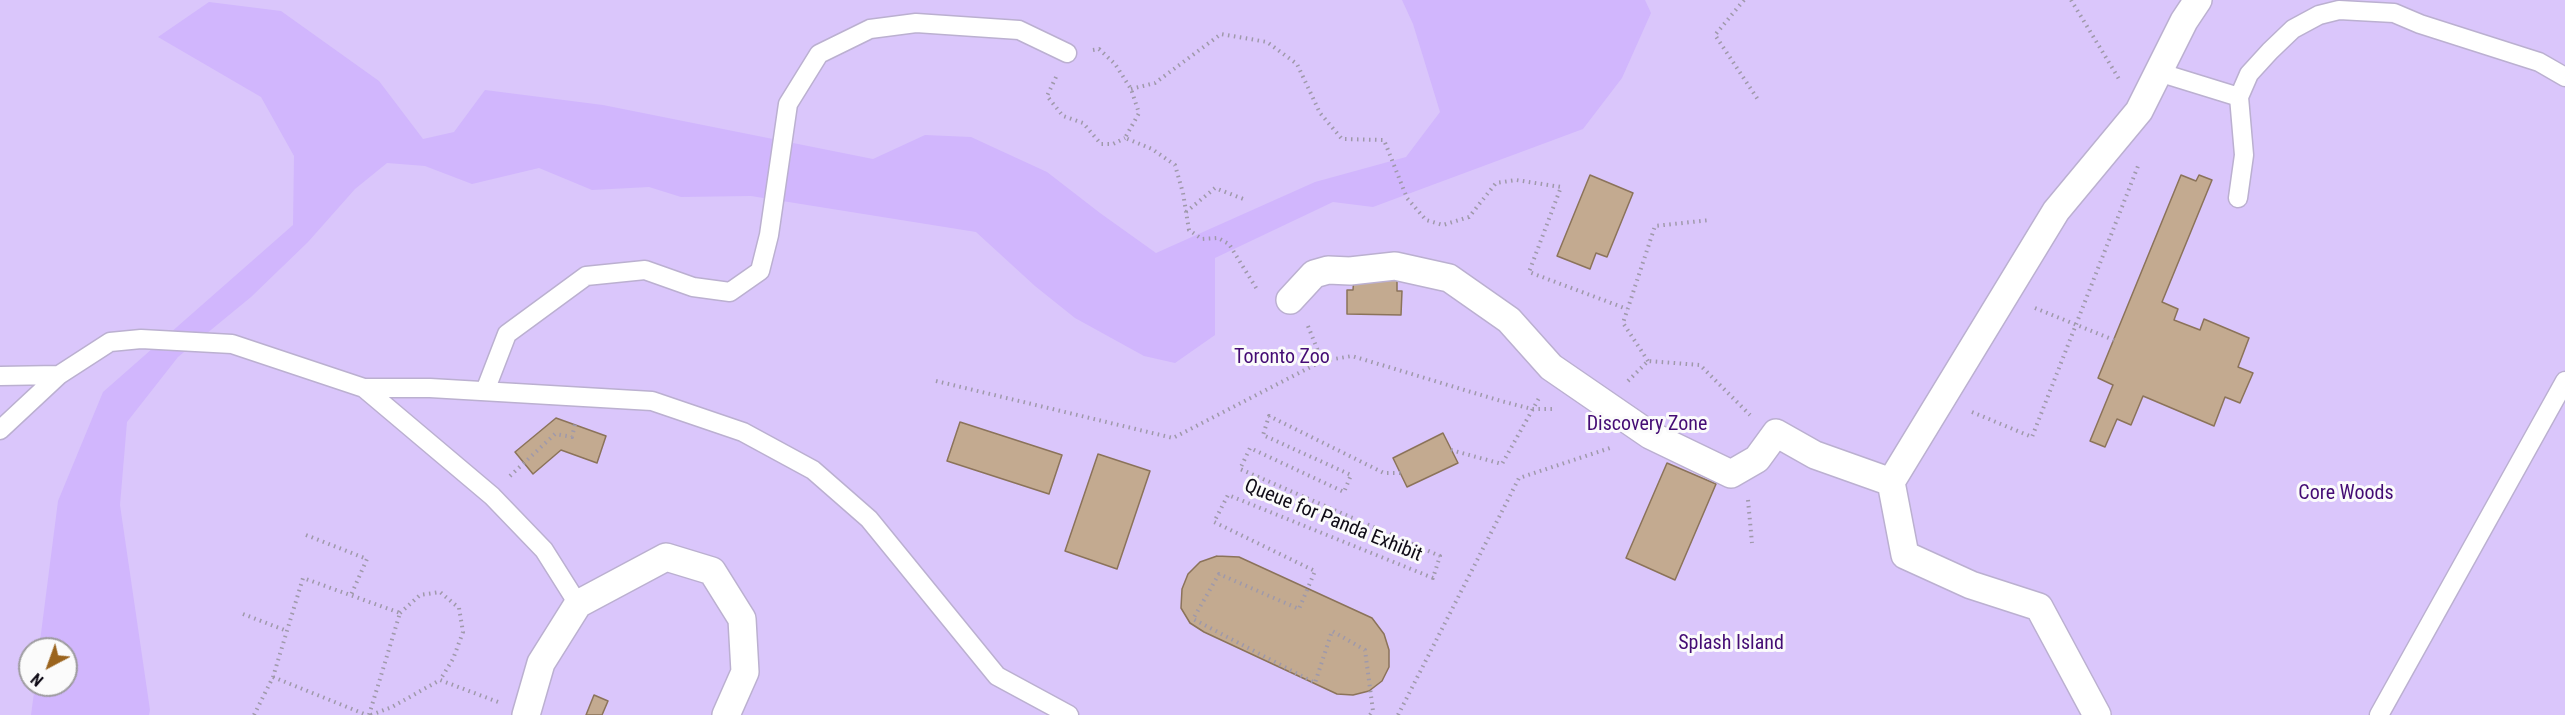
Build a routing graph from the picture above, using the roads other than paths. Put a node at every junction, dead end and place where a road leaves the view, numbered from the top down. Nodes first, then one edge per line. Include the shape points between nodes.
1 (2198, 0) edge
2 (2319, 7) edge
3 (1067, 53) road end
4 (2158, 72) junction
5 (2565, 77) edge
6 (2239, 97) junction
7 (2238, 198) dead end
8 (1290, 300) road end
9 (59, 375) junction
10 (0, 376) edge
11 (2565, 381) edge
12 (364, 388) junction
13 (485, 392) junction
14 (0, 430) edge
15 (1891, 482) junction
16 (578, 604) junction
17 (526, 714) edge
18 (726, 715) edge
19 (1069, 715) edge
20 (2097, 715) edge
21 (2379, 715) edge

1 - 4 street
2 - 5 lane via 2394,13 2539,62
2 - 6 lane via 2249,74
3 - 13 lane via 1019,30 916,23 870,28 819,54 788,104 760,271 730,292 693,287 645,270 586,276 507,334
4 - 6 lane
4 - 15 street via 2139,111 2056,211
6 - 7 lane via 2244,154
8 - 15 street via 1314,274 1328,270 1395,266 1449,278 1509,320 1544,362 1650,435 1731,474 1757,459 1776,433 1815,456
9 - 10 lane
9 - 12 lane via 110,342 141,339 232,344
9 - 14 lane
11 - 21 lane
12 - 13 lane
12 - 16 lane via 492,496 544,550
13 - 19 lane via 652,401 743,432 813,470 869,519 997,676
15 - 20 street via 1905,555 1971,585 2039,606
16 - 17 street via 541,663
16 - 18 street via 666,557 712,571 741,619 745,672

